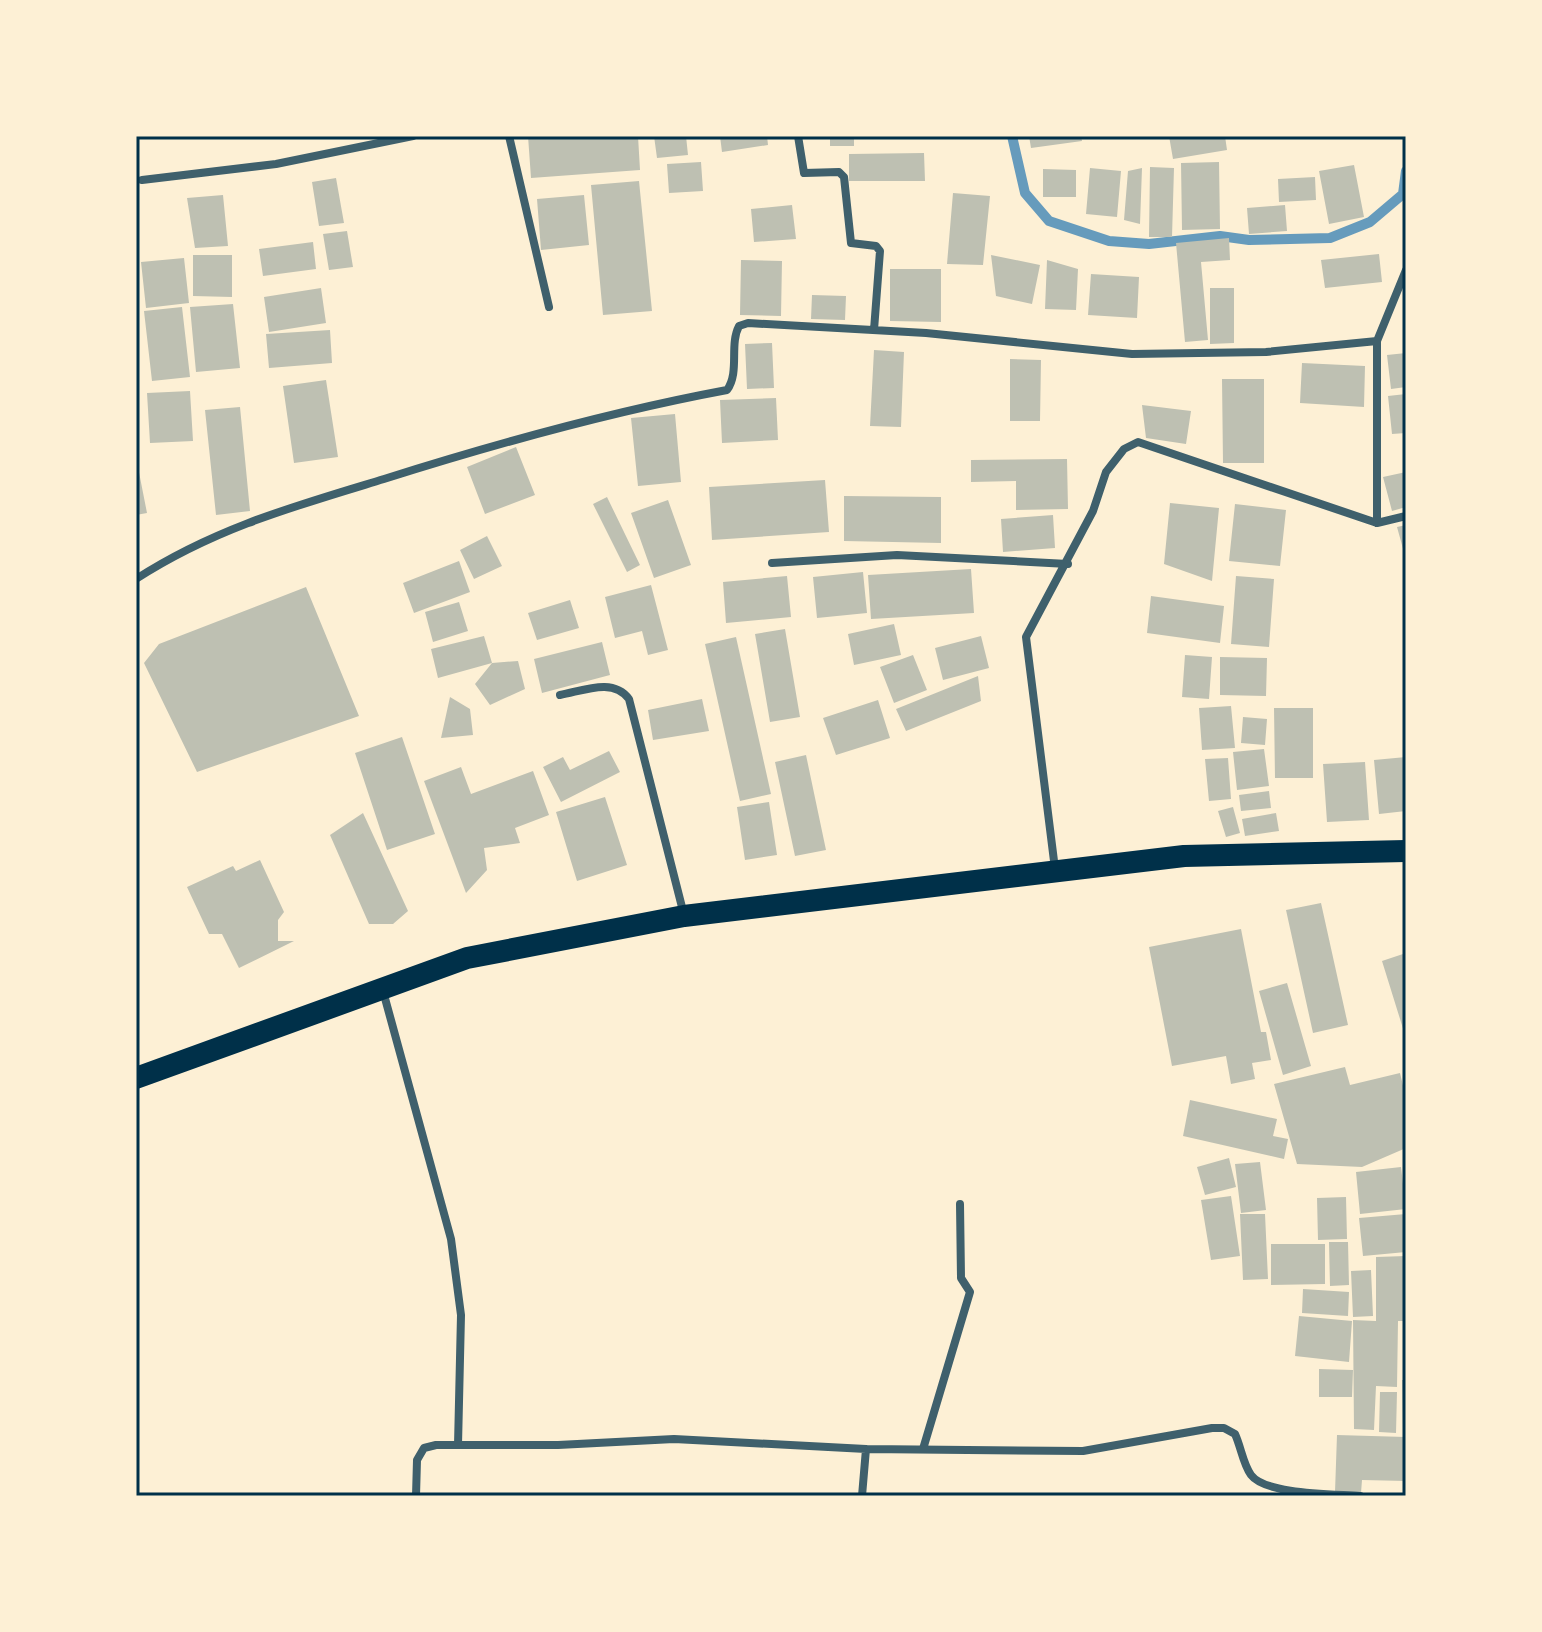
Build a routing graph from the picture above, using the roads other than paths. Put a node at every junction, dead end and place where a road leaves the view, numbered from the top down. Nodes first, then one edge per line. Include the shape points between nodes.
1 (412, 136) edge
2 (509, 136) edge
3 (798, 136) edge
4 (142, 180) dead end
5 (1406, 270) edge
6 (549, 307) dead end
7 (874, 330) junction
8 (1377, 341) junction
9 (1406, 516) edge
10 (1377, 523) junction
11 (772, 563) dead end
12 (1068, 564) junction
13 (136, 579) edge
14 (560, 695) dead end
15 (1406, 851) edge
16 (1055, 870) junction
17 (684, 916) junction
18 (381, 987) junction
19 (136, 1078) edge
20 (960, 1204) dead end
21 (458, 1445) junction
22 (866, 1449) junction
23 (923, 1449) junction
24 (416, 1496) edge
25 (862, 1496) edge
26 (1360, 1496) edge

1 - 4 street via 276,164
2 - 6 street
3 - 7 street via 804,173 839,172 844,177 851,243 880,251
5 - 8 street
7 - 8 street via 1132,354 1266,352
7 - 13 street via 739,326 727,390 597,415 350,489 224,530
8 - 10 street
9 - 10 street
10 - 12 street via 1138,442 1124,449 1106,472
11 - 12 street via 897,555
12 - 16 street via 1026,637
14 - 17 street via 607,686 623,690 629,699
15 - 16 highway via 1184,856
16 - 17 highway
17 - 18 highway via 467,958
18 - 19 highway
18 - 21 street via 451,1239 461,1315
20 - 23 street via 961,1278 970,1292
21 - 22 street via 674,1439
21 - 24 street via 429,1446 420,1452
22 - 23 street
22 - 25 street
23 - 26 street via 1083,1451 1224,1428 1235,1434 1250,1474 1259,1483

